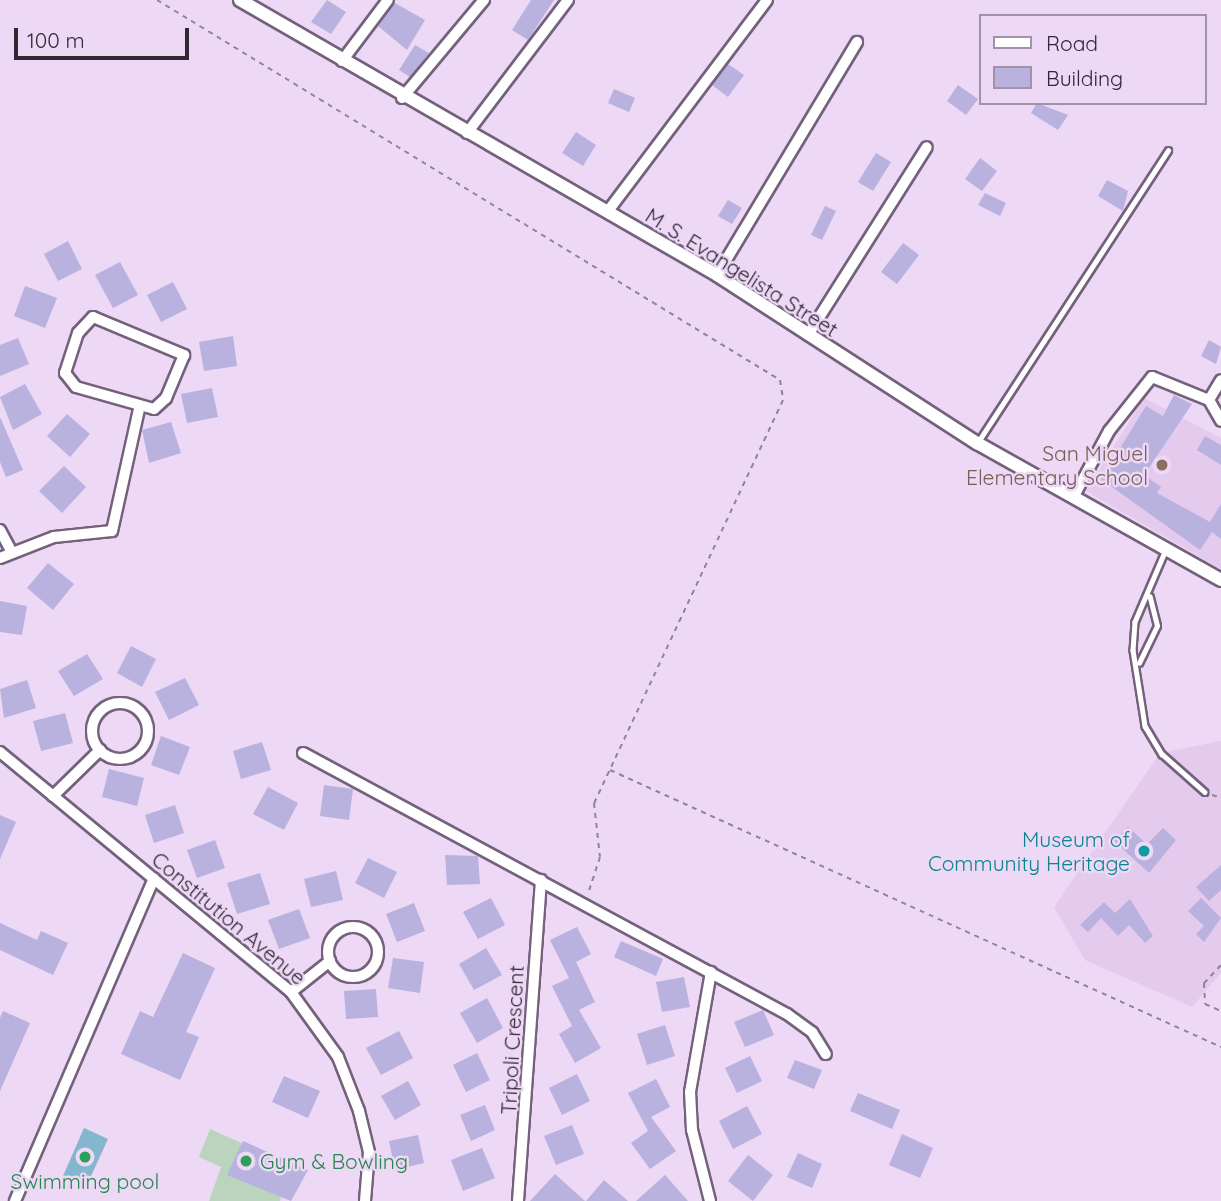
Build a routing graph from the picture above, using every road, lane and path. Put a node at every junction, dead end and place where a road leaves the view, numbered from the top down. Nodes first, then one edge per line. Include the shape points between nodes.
1 (157, 0) edge
2 (240, 0) edge
3 (388, 0) edge
4 (484, 0) edge
5 (568, 0) edge
6 (767, 0) edge
7 (857, 42) dead end
8 (342, 61) junction
9 (402, 98) junction
10 (467, 133) junction
11 (927, 147) dead end
12 (1168, 150) dead end
13 (608, 211) junction
14 (717, 275) junction
15 (808, 335) junction
16 (1221, 380) edge
17 (1209, 400) junction
18 (139, 409) junction
19 (1221, 421) edge
20 (977, 443) junction
21 (1074, 496) junction
22 (0, 530) edge
23 (10, 549) junction
24 (1166, 549) junction
25 (0, 558) edge
26 (1221, 580) edge
27 (1150, 596) junction
28 (1139, 663) junction
29 (100, 750) junction
30 (0, 752) edge
31 (303, 753) dead end
32 (609, 770) junction
33 (1205, 792) dead end
34 (53, 796) junction
35 (154, 879) junction
36 (541, 880) junction
37 (584, 904) junction
38 (330, 961) junction
39 (1221, 965) edge
40 (711, 972) junction
41 (291, 992) junction
42 (1221, 1012) edge
43 (1221, 1047) edge
44 (826, 1054) dead end
45 (15, 1201) edge
46 (365, 1201) edge
47 (518, 1201) edge
48 (710, 1201) edge

1 - 32 path via 780,380 783,400
2 - 8 street, M. S. Evangelista Street
3 - 8 street
4 - 9 street
5 - 10 street
6 - 13 street
7 - 14 street
8 - 9 street, M. S. Evangelista Street
9 - 10 street, M. S. Evangelista Street
10 - 13 street, M. S. Evangelista Street
11 - 15 street
12 - 20 lane
13 - 14 street, M. S. Evangelista Street
14 - 15 street, M. S. Evangelista Street
15 - 20 street, M. S. Evangelista Street
16 - 17 street
17 - 19 street
17 - 21 street via 1153,377 1109,431
18 - 18 street via 154,409 166,398 184,355 93,317 78,333 65,373 76,387
18 - 23 street via 112,531
20 - 21 street, M. S. Evangelista Street
21 - 24 street, M. S. Evangelista Street
22 - 23 street
23 - 25 street
24 - 26 street, M. S. Evangelista Street
24 - 27 lane
27 - 28 lane via 1157,626
27 - 28 lane via 1135,622 1133,650
28 - 33 lane via 1145,726 1162,754
29 - 29 street via 92,732 103,709 121,702 142,712 149,731 138,754 121,759
29 - 34 street
30 - 34 street, Constitution Avenue
31 - 36 street
32 - 37 path via 594,803 600,857
32 - 43 path
34 - 35 street, Constitution Avenue
35 - 41 street, Constitution Avenue
35 - 45 street
36 - 37 street
36 - 47 street, Tripoli Crescent
37 - 40 street
38 - 38 street via 329,944 348,927 365,929 377,942 378,960 359,977 343,975
38 - 41 street
39 - 42 path via 1204,983 1205,1004
40 - 44 street via 788,1014 812,1032
40 - 48 street via 690,1091 692,1130
41 - 46 street, Constitution Avenue via 338,1057 359,1111 369,1152

